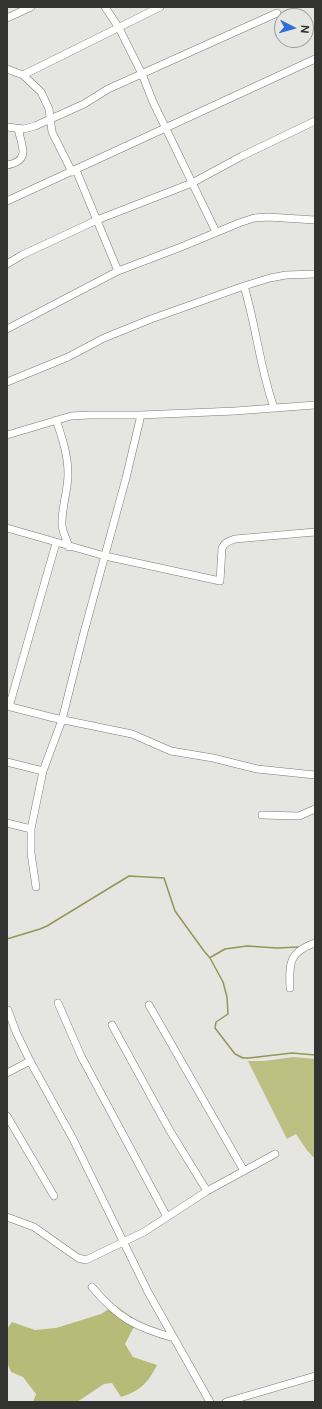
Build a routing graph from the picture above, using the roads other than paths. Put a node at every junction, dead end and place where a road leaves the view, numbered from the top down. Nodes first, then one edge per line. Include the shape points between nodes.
1 (31, 7) edge
2 (105, 7) edge
3 (160, 7) edge
4 (274, 14) edge
5 (7, 18) edge
6 (119, 28) junction
7 (315, 59) edge
8 (7, 69) edge
9 (142, 74) junction
10 (23, 75) junction
11 (52, 119) junction
12 (315, 121) edge
13 (7, 127) edge
14 (166, 127) junction
15 (18, 129) junction
16 (7, 165) edge
17 (74, 171) junction
18 (192, 183) junction
19 (7, 201) edge
20 (97, 220) junction
21 (315, 220) edge
22 (216, 232) junction
23 (7, 264) edge
24 (118, 271) junction
25 (315, 274) edge
26 (244, 286) junction
27 (7, 329) edge
28 (7, 382) edge
29 (315, 405) edge
30 (274, 408) junction
31 (141, 416) junction
32 (56, 420) junction
33 (7, 435) edge
34 (7, 528) edge
35 (315, 532) edge
36 (56, 543) junction
37 (69, 547) junction
38 (105, 556) junction
39 (8, 707) edge
40 (62, 720) junction
41 (7, 762) edge
42 (43, 771) junction
43 (315, 775) edge
44 (315, 809) edge
45 (262, 815) dead end
46 (7, 823) edge
47 (31, 829) junction
48 (36, 887) dead end
49 (315, 943) edge
50 (290, 988) dead end
51 (58, 1003) dead end
52 (149, 1005) dead end
53 (8, 1010) dead end
54 (112, 1025) dead end
55 (30, 1061) junction
56 (7, 1073) edge
57 (7, 1116) edge
58 (275, 1154) dead end
59 (244, 1171) junction
60 (207, 1190) junction
61 (54, 1196) dead end
62 (7, 1217) edge
63 (167, 1217) junction
64 (124, 1242) junction
65 (92, 1287) dead end
66 (174, 1338) junction
67 (315, 1376) edge
68 (210, 1402) edge
69 (226, 1402) edge

1 - 5 street
2 - 6 street
3 - 6 street
4 - 9 street
6 - 9 street
6 - 10 street
7 - 14 street
8 - 10 street
9 - 11 street
9 - 14 street
10 - 11 street via 41,92
11 - 15 street
11 - 17 street via 52,132
12 - 18 street
13 - 15 street
14 - 17 street
14 - 18 street
15 - 16 street via 23,154 15,164
17 - 19 street
17 - 20 street
18 - 20 street
18 - 22 street
20 - 23 street
20 - 24 street
21 - 22 street via 254,218
22 - 24 street
24 - 27 street
25 - 26 street via 286,275
26 - 28 street via 104,338 68,357
26 - 30 street
29 - 30 street
30 - 31 street
31 - 32 street via 89,415
31 - 38 street
32 - 33 street
32 - 37 street via 62,437 68,473 62,527
34 - 36 street
35 - 38 street via 228,541 222,548 220,581
36 - 37 street
36 - 39 street
37 - 38 street
38 - 40 street
39 - 40 street
40 - 42 street
40 - 43 street via 132,734 171,750 257,769
41 - 42 street
42 - 47 street
44 - 45 street via 299,816
46 - 47 street
47 - 48 street via 31,853
49 - 50 street via 299,950 291,960
51 - 63 street via 81,1056
52 - 59 street
53 - 55 street
54 - 60 street via 170,1131
55 - 56 street
55 - 64 street via 73,1139
57 - 61 street
58 - 59 street
59 - 60 street
60 - 63 street
62 - 64 street via 34,1227 82,1260 90,1259
63 - 64 street
64 - 66 street
65 - 66 street via 130,1322 143,1329
66 - 68 street
67 - 69 street

